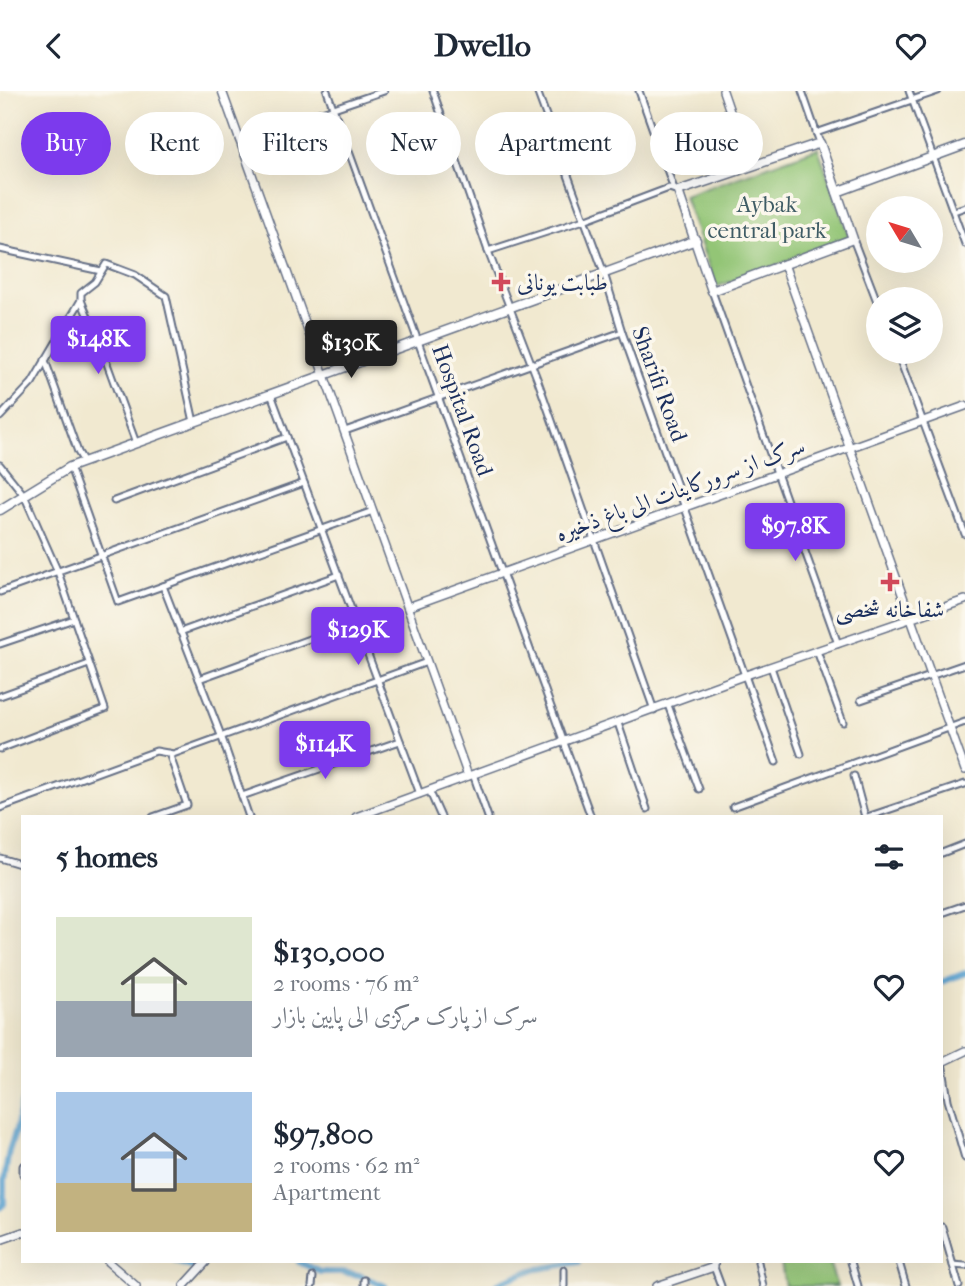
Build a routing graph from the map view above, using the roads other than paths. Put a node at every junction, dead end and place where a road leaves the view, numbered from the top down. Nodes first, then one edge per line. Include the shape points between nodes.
1 (222, 91) edge
2 (327, 91) edge
3 (384, 91) edge
4 (433, 91) edge
5 (537, 91) edge
6 (639, 91) edge
7 (723, 91) edge
8 (802, 91) edge
9 (909, 91) edge
10 (938, 91) edge
11 (912, 100) junction
12 (334, 110) junction
13 (328, 112) edge
14 (730, 112) edge
15 (816, 133) junction
16 (238, 137) edge
17 (820, 143) junction
18 (965, 145) edge
19 (934, 155) junction
20 (763, 162) edge
21 (252, 175) edge
22 (724, 175) edge
23 (676, 190) junction
24 (837, 192) junction
25 (965, 207) edge
26 (954, 211) junction
27 (584, 220) junction
28 (853, 239) junction
29 (696, 240) junction
30 (965, 244) edge
31 (0, 249) edge
32 (488, 251) junction
33 (783, 264) junction
34 (101, 271) junction
35 (604, 273) junction
36 (871, 287) edge
37 (712, 291) junction
38 (81, 300) junction
39 (508, 307) junction
40 (622, 332) junction
41 (419, 340) junction
42 (45, 360) junction
43 (902, 364) edge
44 (531, 365) junction
45 (324, 374) junction
46 (271, 394) junction
47 (439, 396) junction
48 (965, 406) edge
49 (0, 417) edge
50 (924, 421) junction
51 (194, 422) junction
52 (345, 431) junction
53 (287, 437) junction
54 (136, 443) junction
55 (850, 448) junction
56 (84, 462) junction
57 (0, 465) edge
58 (70, 467) junction
59 (778, 474) junction
60 (304, 483) junction
61 (24, 495) junction
62 (114, 501) dead end
63 (686, 507) junction
64 (0, 510) edge
65 (373, 511) junction
66 (322, 530) junction
67 (965, 534) edge
68 (593, 540) junction
69 (102, 557) junction
70 (58, 572) junction
71 (502, 573) junction
72 (339, 575) junction
73 (163, 586) junction
74 (0, 592) edge
75 (965, 600) edge
76 (408, 607) junction
77 (74, 619) junction
78 (912, 619) junction
79 (356, 622) junction
80 (180, 632) junction
81 (0, 644) edge
82 (838, 644) junction
83 (817, 651) junction
84 (427, 662) junction
85 (89, 664) junction
86 (965, 664) edge
87 (771, 667) junction
88 (746, 675) junction
89 (932, 676) junction
90 (199, 679) junction
91 (377, 681) junction
92 (0, 696) edge
93 (861, 700) dead end
94 (668, 705) junction
95 (654, 710) junction
96 (843, 722) dead end
97 (965, 722) edge
98 (618, 723) junction
99 (950, 727) junction
100 (222, 737) junction
101 (400, 741) junction
102 (562, 743) junction
103 (0, 749) edge
104 (169, 753) junction
105 (801, 754) dead end
106 (776, 762) dead end
107 (965, 770) edge
108 (470, 775) junction
109 (854, 776) dead end
110 (965, 784) edge
111 (699, 789) dead end
112 (429, 790) junction
113 (420, 794) junction
114 (242, 796) junction
115 (733, 807) dead end
116 (0, 808) edge
117 (647, 809) dead end
118 (159, 815) edge
119 (248, 815) edge
120 (362, 815) edge
121 (440, 815) edge
122 (487, 815) edge
123 (590, 815) edge
124 (865, 815) edge
125 (872, 815) edge
126 (965, 844) edge
127 (943, 853) edge
128 (0, 858) edge
129 (21, 864) edge
130 (965, 905) edge
131 (943, 913) edge
132 (965, 1051) edge
133 (943, 1062) edge
134 (943, 1068) edge
135 (965, 1159) edge
136 (943, 1230) edge
137 (21, 1233) edge
138 (0, 1240) edge
139 (109, 1263) edge
140 (205, 1263) edge
141 (758, 1263) edge
142 (851, 1263) edge
143 (899, 1263) edge
144 (714, 1265) edge
145 (953, 1265) junction
146 (965, 1266) edge
147 (564, 1271) dead end
148 (313, 1277) dead end
149 (136, 1286) edge
150 (184, 1286) edge
151 (313, 1286) edge
152 (564, 1286) edge
153 (657, 1286) edge
154 (721, 1286) edge
155 (763, 1286) edge
156 (858, 1286) edge
157 (906, 1286) edge
158 (959, 1286) edge

1 - 16 street
2 - 12 street, Hospital Road
3 - 12 street
4 - 32 street
5 - 27 street, Sharifi Road
6 - 23 street
7 - 14 street
8 - 15 street
9 - 11 street
10 - 11 street
11 - 15 street
11 - 19 street
12 - 13 street
12 - 41 street, Hospital Road
15 - 17 street
17 - 20 main road
17 - 24 main road
18 - 19 main road
19 - 24 main road
19 - 26 street
21 - 45 street
22 - 23 main road
23 - 27 street via 669,188
23 - 29 main road
24 - 28 main road
25 - 26 street
26 - 30 street
27 - 32 street
27 - 35 street, Sharifi Road
28 - 33 main road
28 - 36 street
29 - 35 main road
29 - 37 main road
31 - 34 street
32 - 39 street
33 - 37 main road
33 - 55 street
34 - 38 street via 81,293
34 - 51 street via 106,264 135,275 166,296
35 - 39 main road
35 - 40 street, Sharifi Road
37 - 59 street
38 - 42 street
38 - 54 street
39 - 41 main road
39 - 44 street
40 - 44 street
40 - 63 street, Sharifi Road
41 - 45 main road
41 - 47 street, Hospital Road
42 - 49 street via 32,383
42 - 56 street
43 - 50 street
44 - 47 street
44 - 68 street
45 - 46 main road
45 - 52 street
46 - 51 main road
46 - 53 street
47 - 52 street
47 - 71 street, Hospital Road
48 - 50 street, سرک از سرورکاینات الی باغ ذخیره
50 - 55 street, سرک از سرورکاینات الی باغ ذخیره
50 - 67 street
51 - 54 main road
52 - 65 street
53 - 60 street
53 - 62 street
54 - 56 main road
55 - 59 street, سرک از سرورکاینات الی باغ ذخیره
55 - 78 street
56 - 58 main road
57 - 61 street
58 - 61 main road
58 - 69 street
59 - 63 street, سرک از سرورکاینات الی باغ ذخیره
59 - 82 street
60 - 66 street
60 - 69 street
61 - 64 main road
61 - 70 street
63 - 68 street, سرک از سرورکاینات الی باغ ذخیره
63 - 88 street, Sharifi Road
65 - 66 street
65 - 76 street
66 - 72 street
66 - 73 street
68 - 71 street, سرک از سرورکاینات الی باغ ذخیره
68 - 95 street
69 - 70 street
69 - 73 street via 118,602
70 - 74 street
70 - 77 street
71 - 76 street, سرک از سرورکاینات الی باغ ذخیره
71 - 102 street, Hospital Road
72 - 79 street
72 - 80 street
73 - 80 street
75 - 78 street
76 - 84 street
77 - 81 street
77 - 85 street
78 - 82 street
78 - 89 street
79 - 90 street
79 - 91 street
80 - 90 street
82 - 83 street
83 - 87 street
83 - 96 street
84 - 91 street
84 - 108 street
85 - 92 street
85 - 103 street via 105,709
86 - 89 street
87 - 88 street
87 - 105 street
88 - 94 street
88 - 106 street, Sharifi Road
89 - 93 street
89 - 99 street
90 - 100 street
91 - 100 street
91 - 101 street
94 - 95 street
94 - 111 street
95 - 98 street
97 - 99 street
98 - 102 street
98 - 117 street
99 - 107 street
99 - 115 street
100 - 104 street
100 - 114 street
101 - 113 street
101 - 114 street
102 - 108 street
102 - 123 street, Hospital Road
104 - 116 street via 156,751
104 - 118 street via 187,805
108 - 112 street
108 - 122 street
109 - 124 street
110 - 125 street
112 - 113 street
112 - 121 street
113 - 120 street
114 - 119 street
126 - 127 street
128 - 129 street
130 - 131 street
132 - 133 street
134 - 135 street
136 - 145 street
137 - 138 street
139 - 149 street
140 - 150 street
141 - 155 street
142 - 156 street
143 - 157 street
144 - 153 street
144 - 154 street
145 - 146 street
145 - 158 street
147 - 152 street
148 - 151 street

